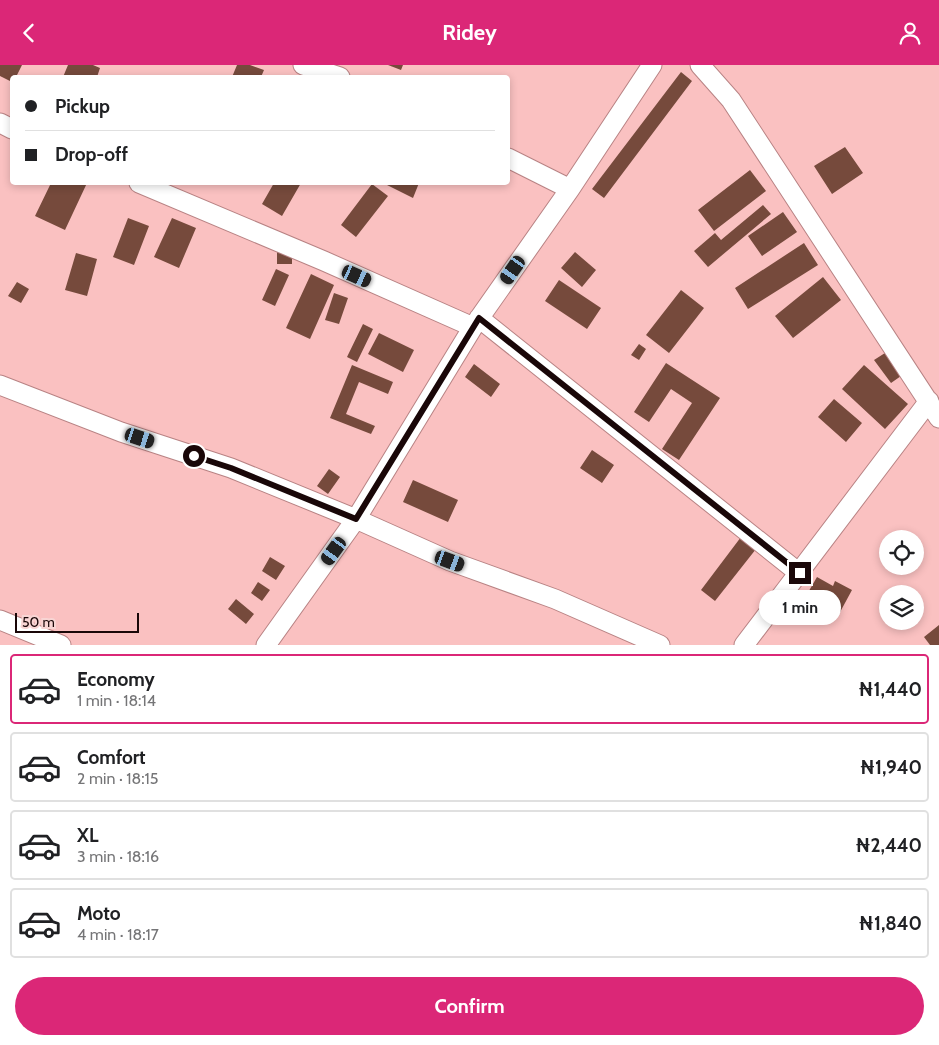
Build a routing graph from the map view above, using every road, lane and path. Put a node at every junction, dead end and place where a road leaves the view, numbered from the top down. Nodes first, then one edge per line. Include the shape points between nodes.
1 (303, 65) edge
2 (652, 65) edge
3 (700, 65) edge
4 (334, 75) edge
5 (510, 159) edge
6 (144, 185) edge
7 (570, 189) junction
8 (476, 323) junction
9 (0, 385) edge
10 (929, 401) junction
11 (939, 418) edge
12 (356, 519) junction
13 (800, 573) junction
14 (0, 620) edge
15 (59, 645) edge
16 (266, 645) edge
17 (660, 645) edge
18 (744, 645) edge

1 - 4 street
2 - 7 street
3 - 10 street via 731,100
5 - 7 street
6 - 8 street
7 - 8 street
8 - 12 street
8 - 13 street
9 - 12 street via 121,432 231,468
10 - 11 street
10 - 13 street
12 - 16 street
12 - 17 street via 450,561 555,599
13 - 18 street
14 - 15 street

